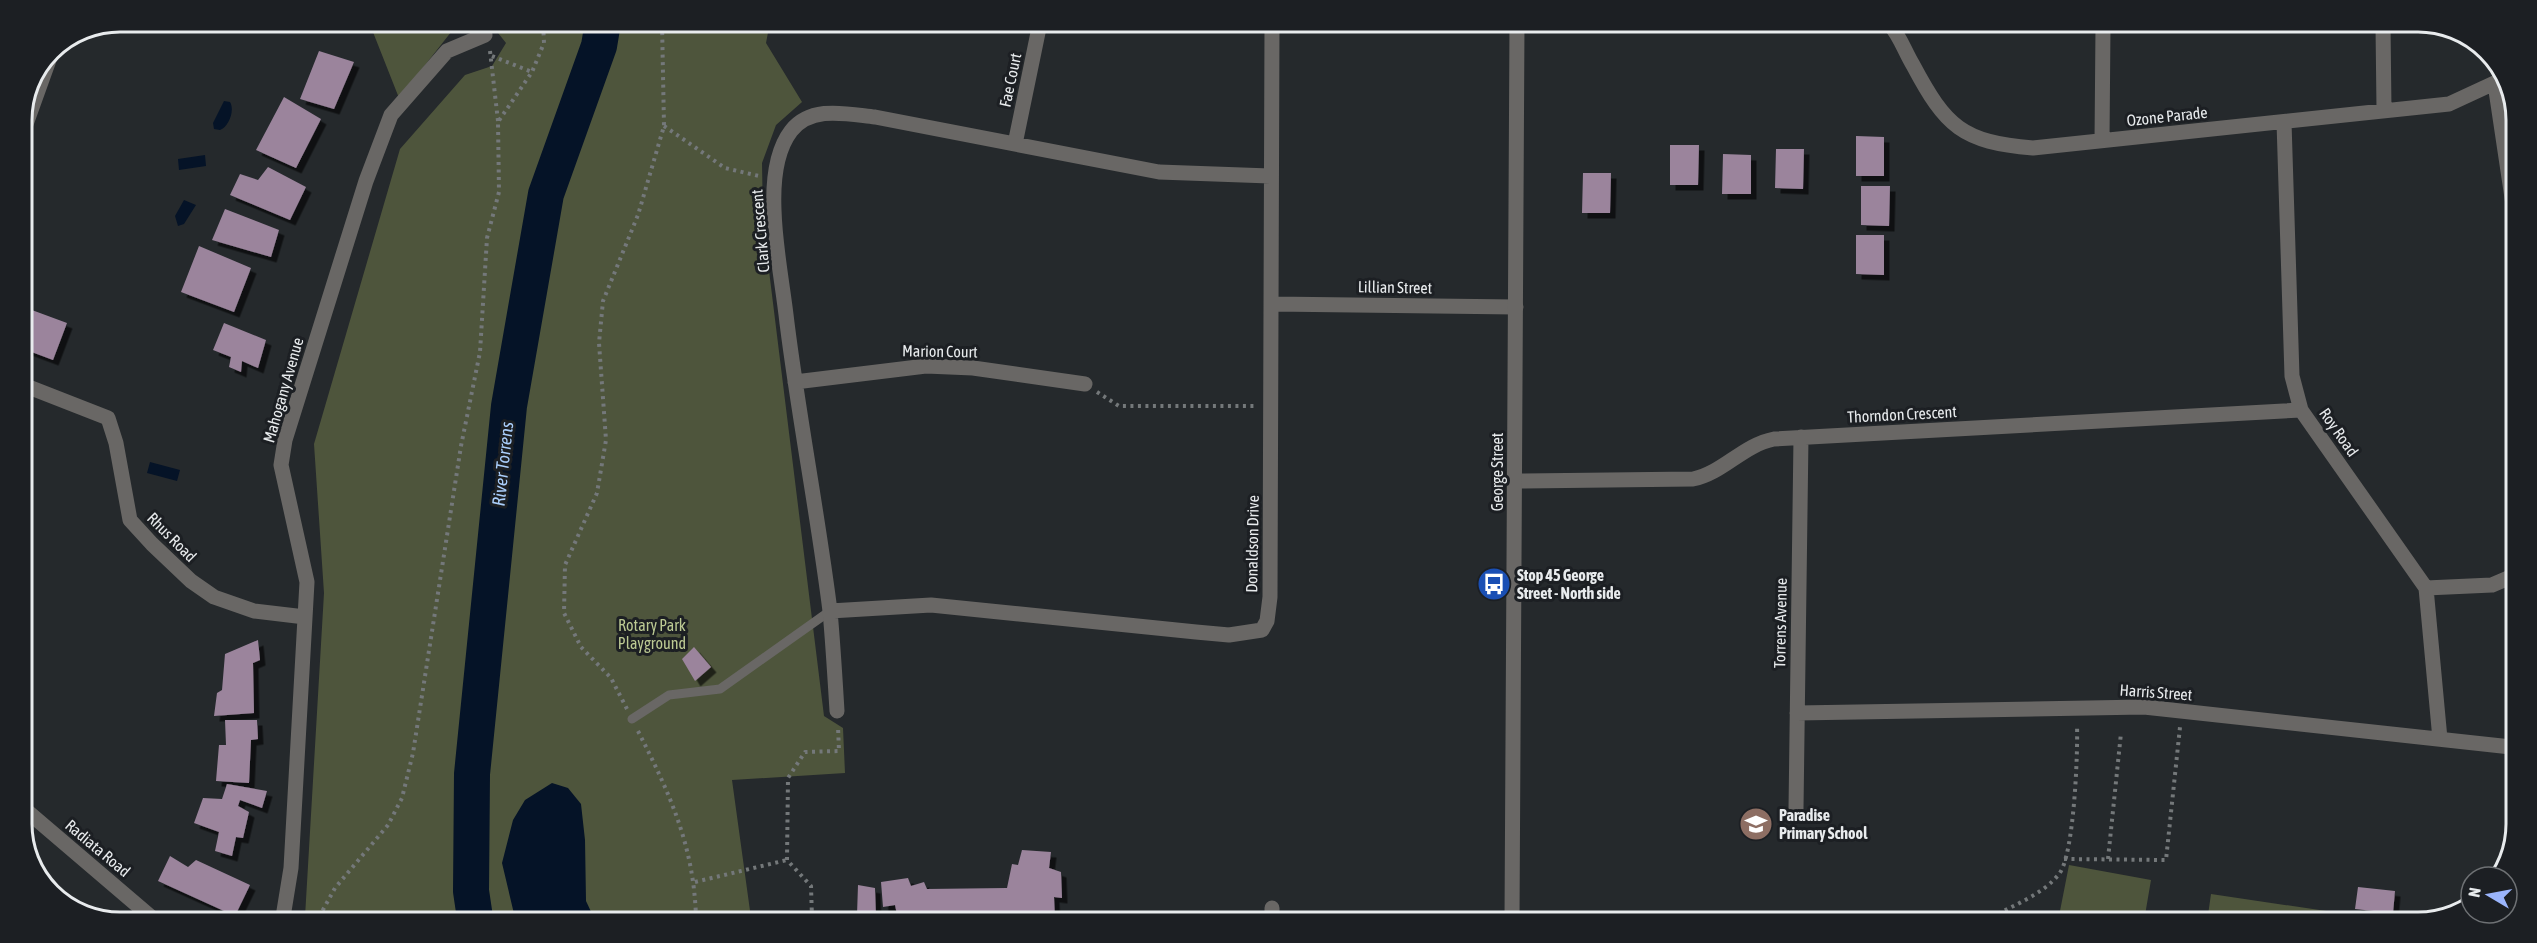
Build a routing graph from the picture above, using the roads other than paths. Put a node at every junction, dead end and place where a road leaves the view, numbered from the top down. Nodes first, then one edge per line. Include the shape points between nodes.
1 (1038, 31) edge
2 (1272, 31) edge
3 (1517, 31) edge
4 (1893, 31) edge
5 (2103, 31) edge
6 (2383, 31) edge
7 (485, 35) road end
8 (43, 76) edge
9 (2497, 83) edge
10 (2500, 89) edge
11 (33, 106) edge
12 (2384, 109) junction
13 (2284, 122) junction
14 (2505, 133) edge
15 (2102, 141) junction
16 (1015, 144) junction
17 (1270, 176) junction
18 (1273, 304) junction
19 (1516, 307) junction
20 (795, 382) junction
21 (1085, 384) road end
22 (31, 388) edge
23 (2301, 410) junction
24 (1801, 437) junction
25 (1515, 481) junction
26 (2506, 579) edge
27 (2426, 588) junction
28 (830, 611) junction
29 (305, 616) junction
30 (837, 711) road end
31 (1797, 713) junction
32 (632, 719) road end
33 (2440, 739) junction
34 (2506, 746) edge
35 (1796, 809) dead end
36 (32, 815) edge
37 (145, 912) edge
38 (284, 912) edge
39 (1512, 912) edge

1 - 16 street, Fae Court
2 - 17 street, Donaldson Drive
3 - 19 street, George Street
4 - 15 street, Ozone Parade via 1931,98 1964,133 1980,141 2033,148
5 - 15 street
6 - 12 street
7 - 29 street, Mahogany Avenue via 447,51 391,115 366,181 285,440 281,465 307,582
8 - 11 street
9 - 12 street, Ozone Parade via 2449,104
10 - 14 street
12 - 13 street, Ozone Parade
13 - 15 street, Ozone Parade
13 - 23 street, Roy Road via 2292,376
16 - 17 street, Clark Crescent via 1159,172
16 - 20 street, Clark Crescent via 875,117 822,113 804,118 790,131 781,148 774,180 774,210
17 - 18 street, Donaldson Drive
18 - 19 street, Lillian Street
18 - 28 street, Donaldson Drive via 1270,597 1262,630 1228,635 931,604
19 - 25 street, George Street
20 - 21 street, Marion Court via 926,366 973,368
20 - 28 street, Clark Crescent
22 - 29 street, Rhus Road via 108,418 130,520 191,581 214,597 254,611
23 - 24 street, Thorndon Crescent
23 - 27 street, Roy Road
24 - 25 street, Thorndon Crescent via 1757,442 1707,476 1693,479
24 - 31 street, Torrens Avenue
25 - 39 street, George Street
26 - 27 street via 2492,585
27 - 33 street, Roy Road
28 - 30 street, Clark Crescent
28 - 32 lane via 720,689 669,695
29 - 38 street, Mahogany Avenue via 291,868
31 - 33 street, Harris Street via 2144,707
31 - 35 street, Torrens Avenue
33 - 34 street, Harris Street
36 - 37 street, Radiata Road

